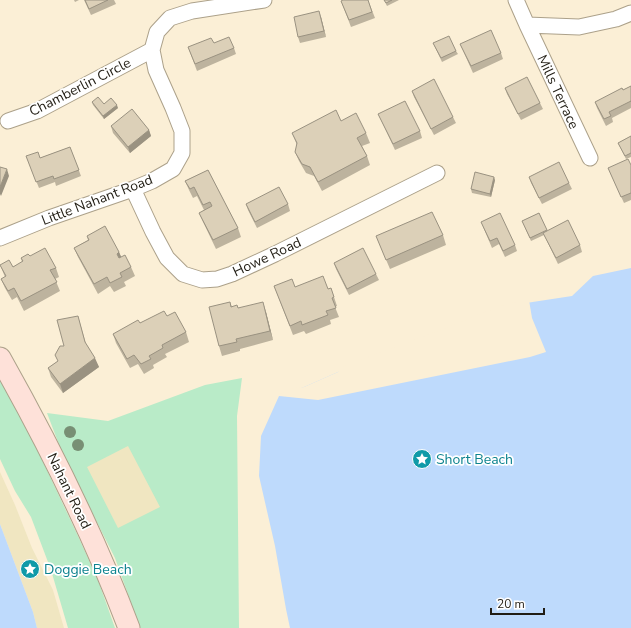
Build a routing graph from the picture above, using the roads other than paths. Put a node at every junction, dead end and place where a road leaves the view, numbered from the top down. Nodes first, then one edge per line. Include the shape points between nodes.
1 (264, 0) edge
2 (516, 0) edge
3 (631, 13) edge
4 (527, 25) junction
5 (152, 50) junction
6 (8, 121) dead end
7 (590, 158) dead end
8 (437, 172) dead end
9 (133, 189) junction
10 (0, 238) edge
11 (0, 358) edge
12 (129, 628) edge

1 - 5 street, Little Nahant Road via 192,11 170,18 157,32
2 - 4 street
3 - 4 street via 616,20 578,27
4 - 7 street, Mills Terrace
5 - 6 street, Chamberlin Circle via 37,111
5 - 9 street, Little Nahant Road via 156,70 182,131 182,153 173,169
8 - 9 street, Howe Road via 232,274 202,280 183,274 167,258
9 - 10 street, Little Nahant Road
11 - 12 main road, Nahant Road via 82,517

